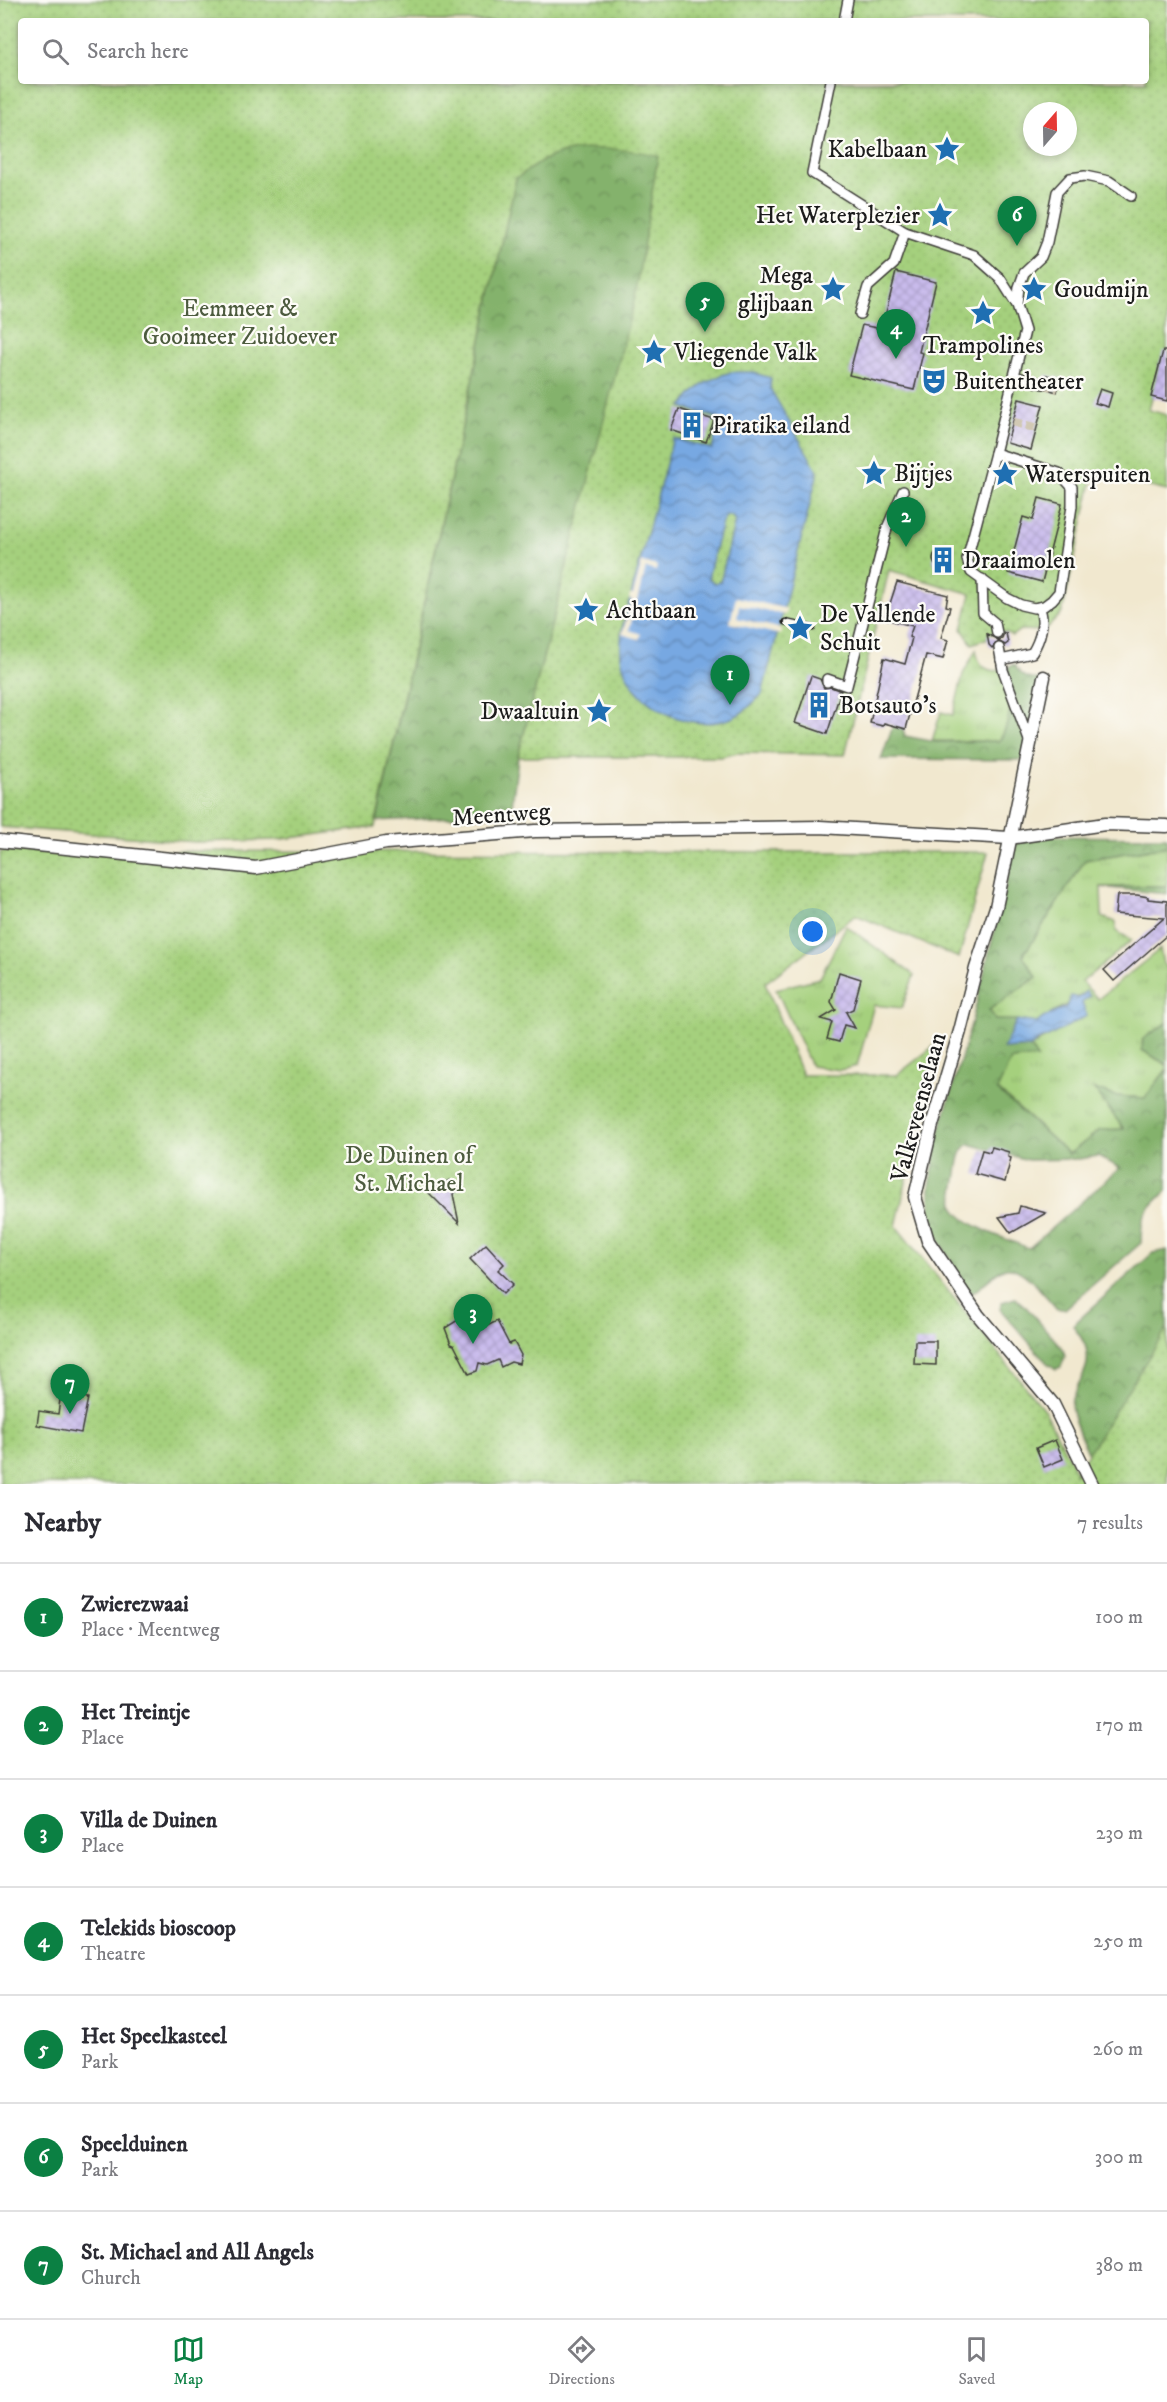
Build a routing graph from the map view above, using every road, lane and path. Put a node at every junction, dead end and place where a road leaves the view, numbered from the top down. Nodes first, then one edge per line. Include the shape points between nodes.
1 (848, 0) edge
2 (845, 18) edge
3 (830, 84) edge
4 (1131, 196) dead end
5 (905, 232) junction
6 (1017, 305) junction
7 (860, 314) dead end
8 (1014, 376) junction
9 (1044, 384) tunnel mouth
10 (995, 453) junction
11 (903, 491) dead end
12 (982, 579) junction
13 (1039, 607) junction
14 (997, 633) dead end
15 (999, 648) dead end
16 (1001, 660) junction
17 (1044, 677) dead end
18 (827, 682) dead end
19 (1030, 743) junction
20 (1167, 826) edge
21 (1009, 838) junction
22 (0, 841) edge
23 (1092, 1484) edge

1 - 2 street
3 - 5 street via 812,173
4 - 6 street via 1109,181 1085,176 1070,178 1057,192 1047,242 1041,257 1024,273
5 - 6 street via 974,255 999,278
5 - 7 street via 894,264 868,287
6 - 8 street via 1025,331
8 - 9 street
8 - 10 street
10 - 12 street via 967,559 971,572
10 - 13 street via 1059,473 1072,486 1059,592
11 - 18 street via 887,528 847,686
12 - 13 street via 1006,598
12 - 14 street via 983,613 995,624
13 - 16 street via 1043,620 1032,653
15 - 16 street
16 - 19 street
17 - 19 street, Valkeveenselaan
19 - 21 street, Valkeveenselaan
20 - 21 street, Meentweg via 1105,824
21 - 22 street, Meentweg via 820,827 535,831 386,843 256,868
21 - 23 street, Valkeveenselaan via 996,907 915,1197 928,1241 978,1315 1053,1404

